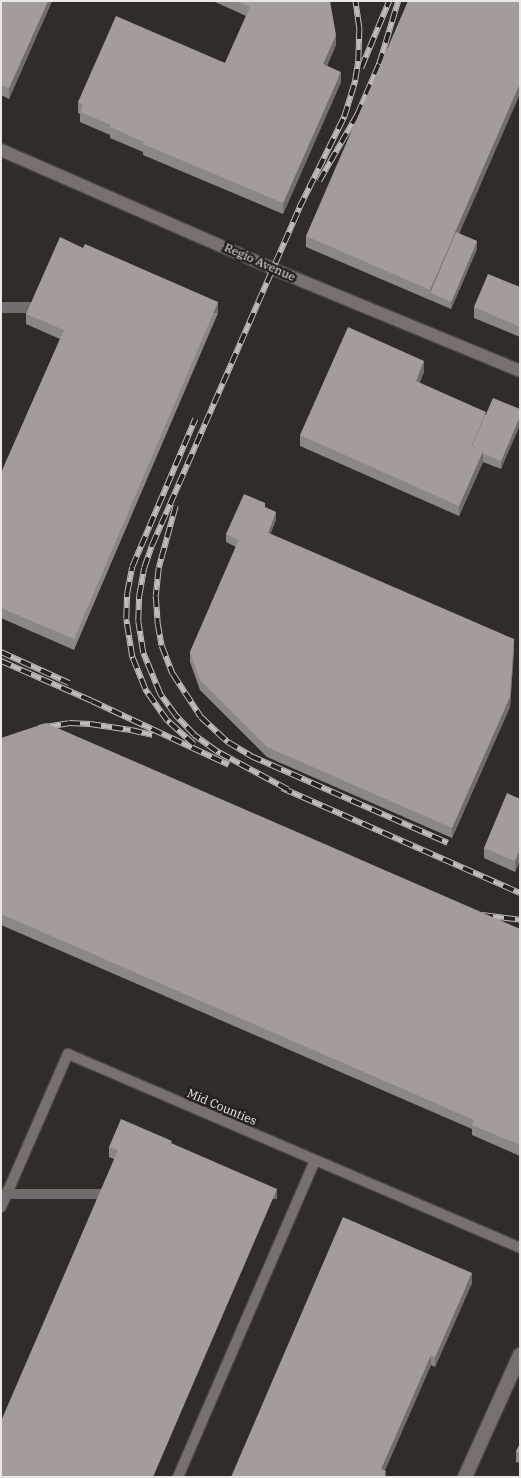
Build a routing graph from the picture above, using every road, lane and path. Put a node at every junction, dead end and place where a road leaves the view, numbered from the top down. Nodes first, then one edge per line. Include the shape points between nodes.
1 (1, 150) edge
2 (520, 371) edge
3 (315, 1160) junction
4 (1, 1207) edge
5 (520, 1248) edge
6 (520, 1355) edge
7 (178, 1477) edge
8 (466, 1477) edge

1 - 2 street, Regio Avenue via 272,269
3 - 4 street, Mid Counties via 68,1054
3 - 5 street, Mid Counties
3 - 7 street
6 - 8 main road

